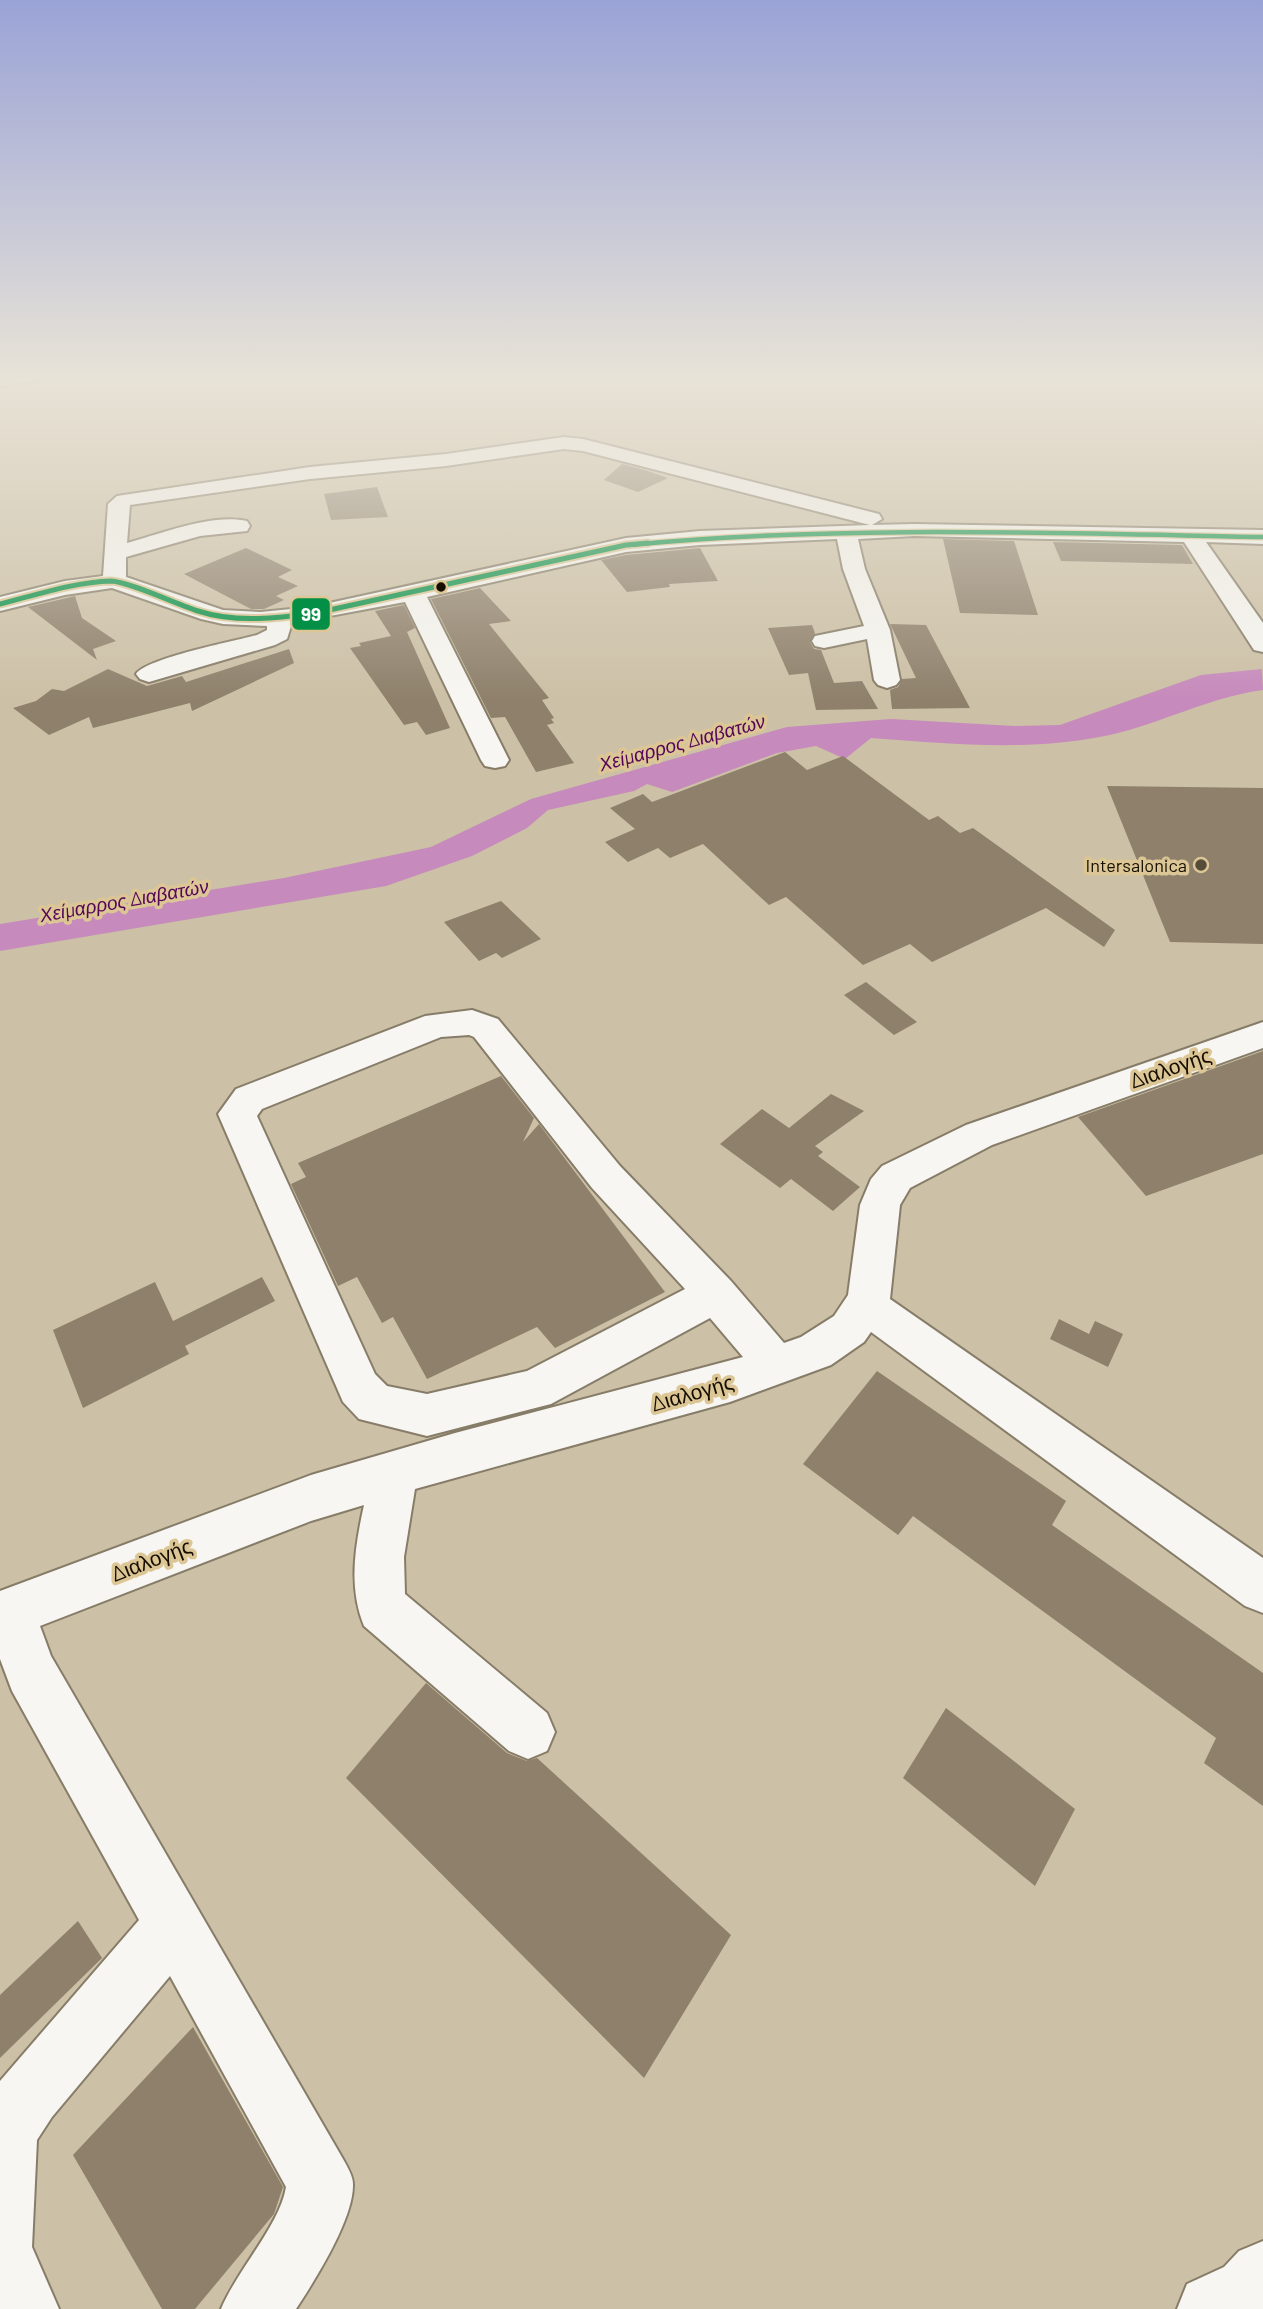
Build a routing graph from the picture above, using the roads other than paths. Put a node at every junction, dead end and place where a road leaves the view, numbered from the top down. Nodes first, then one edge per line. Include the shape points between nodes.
1 (232, 484) edge
2 (732, 484) edge
3 (239, 526) dead end
4 (891, 530) junction
5 (846, 532) junction
6 (1191, 536) junction
7 (1263, 537) edge
8 (117, 553) junction
9 (114, 581) junction
10 (413, 593) junction
11 (0, 604) edge
12 (278, 618) junction
13 (1257, 619) edge
14 (878, 630) junction
15 (824, 641) dead end
16 (1263, 645) edge
17 (149, 674) dead end
18 (887, 680) dead end
19 (495, 760) dead end
20 (1263, 1035) edge
21 (716, 1294) junction
22 (866, 1305) junction
23 (777, 1366) junction
24 (394, 1473) junction
25 (1263, 1588) edge
26 (5, 1615) edge
27 (528, 1732) dead end
28 (174, 1925) junction
29 (0, 2242) edge
30 (0, 2255) edge
31 (1263, 2275) edge
32 (24, 2309) edge
33 (256, 2309) edge
34 (1212, 2309) edge

1 - 8 street via 124,500 118,504
2 - 4 street via 884,522
3 - 8 street via 198,530
4 - 5 street
4 - 6 street
5 - 10 street via 643,542
5 - 14 street via 854,569
6 - 7 street
6 - 13 street
8 - 9 street
9 - 11 street
9 - 12 street via 223,617
10 - 12 street
10 - 19 street
12 - 17 street via 281,626 273,637
13 - 16 street
14 - 15 street
14 - 18 street
20 - 22 street, Διαλογής via 1012,1122 896,1177 880,1205 872,1291
21 - 21 street via 606,1177 486,1028 472,1022 455,1021 425,1030 249,1099 237,1114 359,1388 375,1404 428,1415 535,1391
21 - 23 street
22 - 23 street, Διαλογής via 849,1329 828,1345
22 - 25 street
23 - 24 street, Διαλογής
24 - 26 street, Διαλογής via 311,1498
24 - 27 street via 383,1535 382,1608
26 - 28 street via 31,1672
28 - 29 street via 29,2094 5,2132
28 - 33 street via 320,2182 312,2216
30 - 32 street
31 - 34 street via 1248,2291

